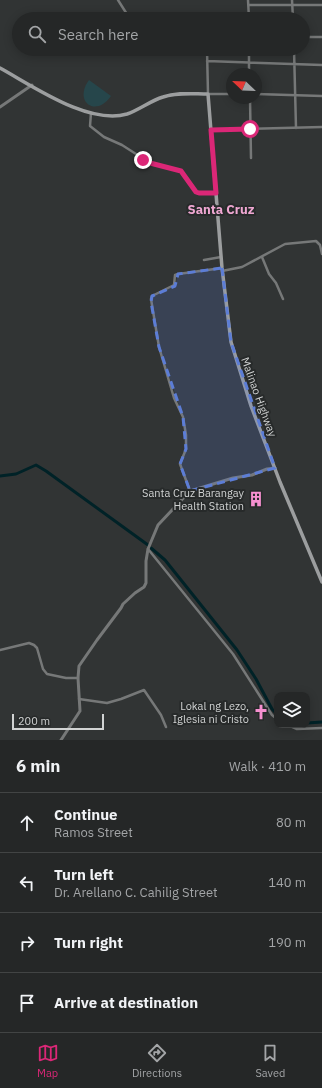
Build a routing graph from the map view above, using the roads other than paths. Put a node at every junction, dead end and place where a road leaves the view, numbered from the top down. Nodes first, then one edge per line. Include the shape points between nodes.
1 (118, 0) edge
2 (248, 0) edge
3 (292, 0) edge
4 (248, 5) junction
5 (292, 5) junction
6 (322, 5) edge
7 (126, 12) edge
8 (248, 12) edge
9 (292, 12) edge
10 (310, 37) edge
11 (322, 37) edge
12 (207, 56) edge
13 (249, 56) edge
14 (294, 56) edge
15 (207, 60) junction
16 (249, 62) junction
17 (294, 64) junction
18 (322, 65) edge
19 (0, 68) edge
20 (249, 68) edge
21 (32, 85) junction
22 (208, 94) junction
23 (226, 94) edge
24 (262, 94) edge
25 (295, 95) junction
26 (322, 96) edge
27 (250, 104) edge
28 (0, 107) edge
29 (91, 113) junction
30 (322, 127) edge
31 (296, 128) junction
32 (250, 129) junction
33 (211, 130) junction
34 (250, 158) dead end
35 (216, 193) junction
36 (322, 254) edge
37 (262, 256) junction
38 (221, 257) junction
39 (204, 260) dead end
40 (222, 269) junction
41 (283, 298) dead end
42 (275, 468) junction
43 (190, 491) junction
44 (148, 549) junction
45 (322, 582) edge
46 (0, 650) edge
47 (78, 678) junction
48 (80, 699) junction
49 (274, 717) edge
50 (166, 727) dead end
51 (295, 728) edge
52 (322, 728) edge
53 (60, 740) edge

1 - 7 street
2 - 4 street
3 - 5 street
4 - 5 street
4 - 8 street
5 - 6 street
5 - 9 street
10 - 11 street
12 - 15 street
13 - 16 street
14 - 17 street
15 - 16 street
15 - 22 street
16 - 17 street
16 - 20 street
17 - 18 street
17 - 25 street
19 - 21 main road
21 - 28 street
21 - 29 main road via 72,107
22 - 23 street
22 - 29 main road via 170,95 122,115
22 - 33 main road, Malinao Highway
24 - 25 street
25 - 26 street
25 - 31 street
27 - 32 street
29 - 35 street via 90,126 104,137 150,163 181,171 198,193
30 - 31 street
31 - 32 street
32 - 33 street
32 - 34 street
33 - 35 main road, Malinao Highway
35 - 38 main road, Malinao Highway
36 - 37 street via 316,241 285,244
37 - 40 street via 242,267
37 - 41 street
38 - 39 street
38 - 40 main road, Malinao Highway
40 - 42 main road, Malinao Highway via 231,342 243,385
40 - 43 street via 175,275 174,285 152,296 151,299 159,347 174,398 183,417 186,449 180,464
42 - 43 street
42 - 45 main road, Malinao Highway
43 - 44 street via 158,524
44 - 47 street via 144,587 123,604 96,640 79,666
44 - 49 street via 233,654
46 - 47 street via 29,643 37,648 47,674
47 - 48 street
48 - 50 street via 107,703 144,690
48 - 53 street via 78,713
51 - 52 street

